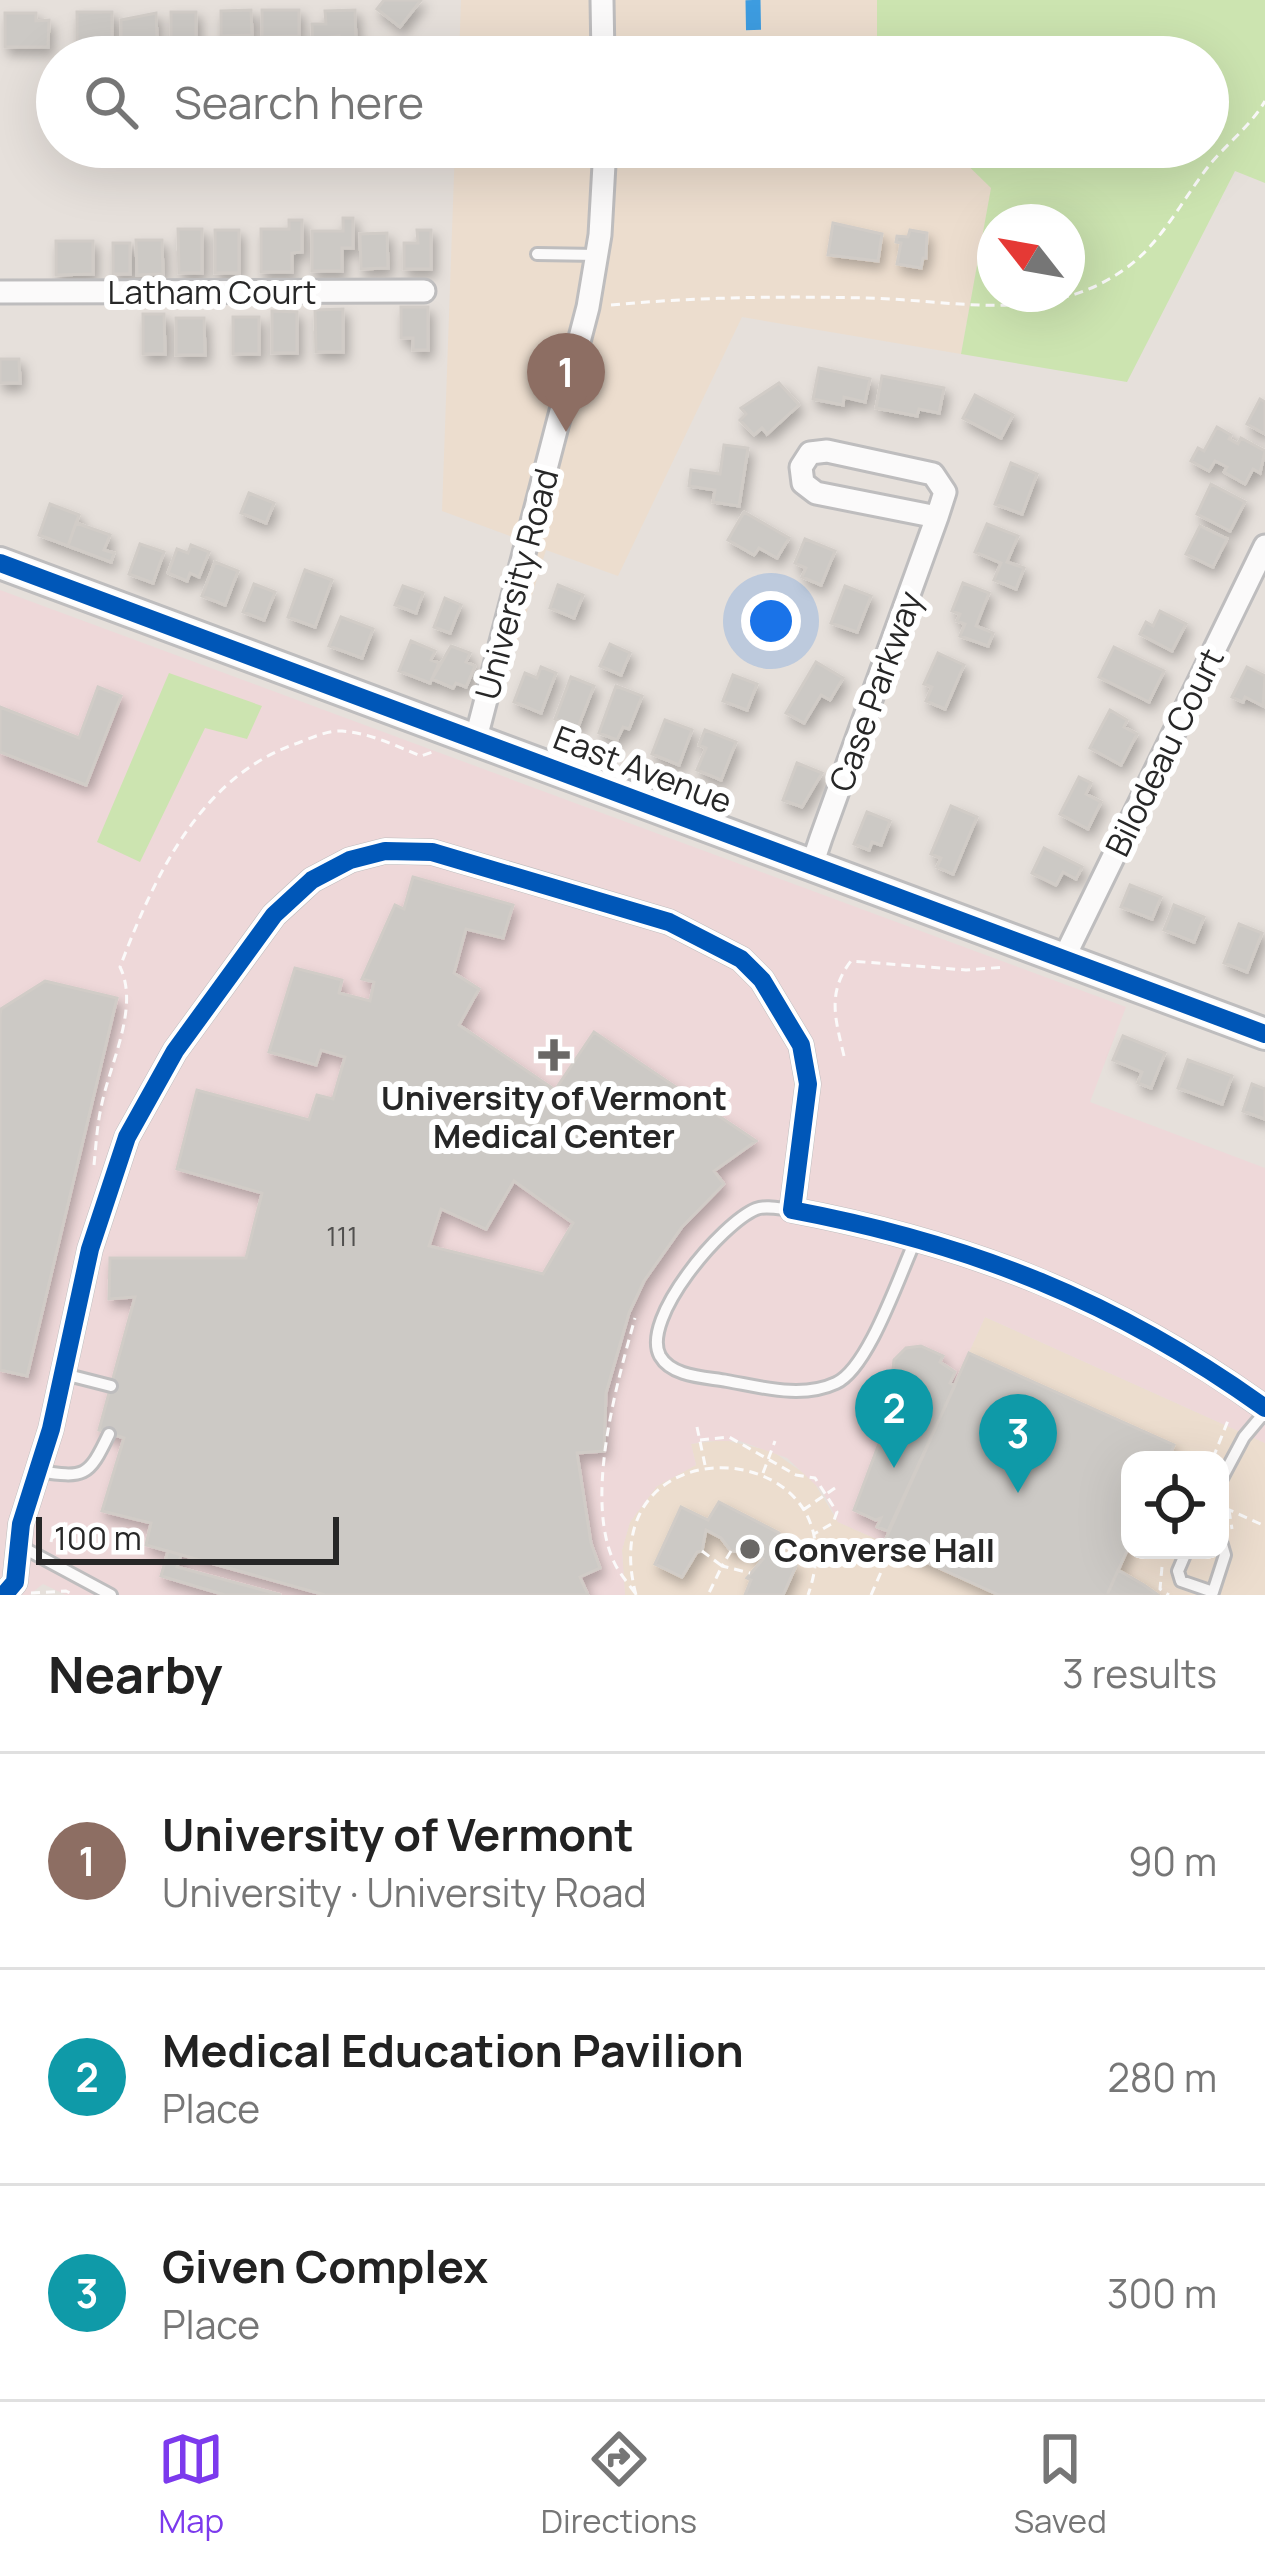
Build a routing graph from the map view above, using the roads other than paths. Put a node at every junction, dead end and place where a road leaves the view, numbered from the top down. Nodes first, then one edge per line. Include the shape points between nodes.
1 (602, 0) edge
2 (603, 36) edge
3 (603, 168) edge
4 (537, 254) dead end
5 (597, 255) junction
6 (424, 291) dead end
7 (0, 292) edge
8 (938, 517) junction
9 (1265, 547) edge
10 (0, 563) edge
11 (1258, 579) edge
12 (465, 734) junction
13 (812, 865) junction
14 (1064, 958) junction
15 (1265, 1034) edge
16 (792, 1210) junction
17 (916, 1239) junction
18 (64, 1374) junction
19 (111, 1386) dead end
20 (1265, 1410) edge
21 (110, 1434) dead end
22 (1229, 1465) edge
23 (37, 1471) junction
24 (9, 1551) edge
25 (1183, 1559) edge
26 (1224, 1559) edge
27 (4, 1595) edge
28 (111, 1595) edge

1 - 2 street
3 - 5 street, University Road
4 - 5 lane
5 - 12 street, University Road
6 - 7 street, Latham Court
8 - 8 street via 945,492 933,474 822,451 801,466 803,483 816,493
8 - 13 street, Case Parkway
9 - 11 street, Bilodeau Court
10 - 12 main road, East Avenue
11 - 14 street, Bilodeau Court
12 - 13 main road, East Avenue
13 - 14 main road, East Avenue
14 - 15 main road, East Avenue
16 - 17 street
16 - 17 lane via 759,1207 704,1252 661,1320 655,1343 662,1360 676,1371 776,1390 839,1382 861,1360
16 - 18 street via 808,1084 801,1045 741,959 669,922 432,852 385,851 312,880 274,915 151,1090 101,1208
17 - 20 street via 1016,1269 1100,1307 1197,1359
18 - 19 lane
18 - 23 street
20 - 22 lane
21 - 23 lane via 92,1469
23 - 24 street
24 - 27 street via 15,1582
24 - 28 lane
25 - 26 lane via 1181,1581 1214,1592

